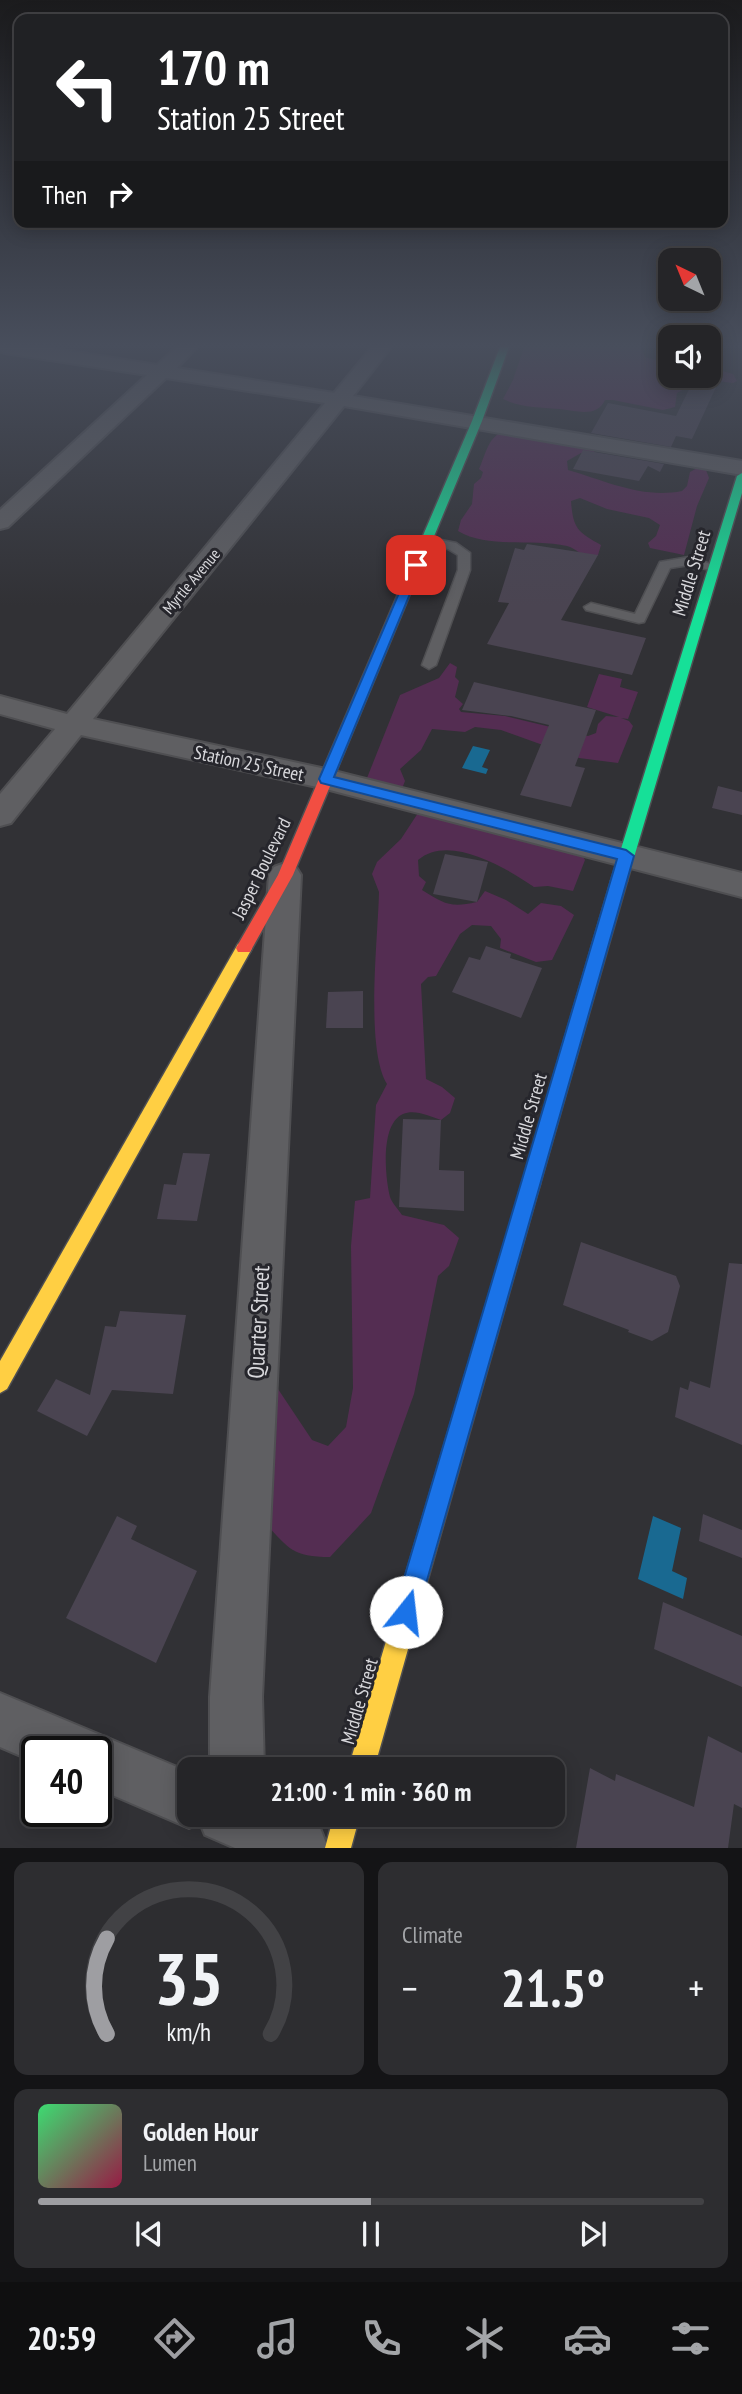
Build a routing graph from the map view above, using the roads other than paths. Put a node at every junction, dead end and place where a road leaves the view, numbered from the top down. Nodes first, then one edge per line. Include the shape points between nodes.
1 (95, 433) edge
2 (313, 433) edge
3 (472, 433) edge
4 (546, 433) edge
5 (742, 468) edge
6 (742, 477) edge
7 (0, 522) edge
8 (426, 541) junction
9 (714, 567) junction
10 (591, 607) dead end
11 (429, 665) dead end
12 (0, 705) edge
13 (72, 724) junction
14 (326, 779) junction
15 (0, 815) edge
16 (626, 856) junction
17 (285, 875) junction
18 (742, 885) edge
19 (0, 1382) edge
20 (0, 1720) edge
21 (38, 1736) edge
22 (235, 1757) edge
23 (364, 1757) edge
24 (112, 1767) edge
25 (177, 1795) edge
26 (268, 1827) edge
27 (344, 1827) edge
28 (300, 1848) edge
29 (338, 1848) edge

1 - 7 street
2 - 13 street, Myrtle Avenue
3 - 8 main road, Jasper Boulevard
4 - 5 street
6 - 9 main road, Middle Street
8 - 11 lane via 464,553 464,570
8 - 14 main road, Jasper Boulevard
9 - 10 lane via 690,561 665,565 639,619
9 - 16 main road, Middle Street
12 - 13 street, Station 25 Street
13 - 14 street, Station 25 Street
13 - 15 street, Myrtle Avenue
14 - 16 street, Station 25 Street
14 - 17 main road, Jasper Boulevard
16 - 18 street, Station 25 Street
16 - 23 main road, Middle Street
17 - 19 main road, Jasper Boulevard
17 - 22 street, Quarter Street
20 - 21 street
24 - 25 street
26 - 28 street
27 - 29 main road

